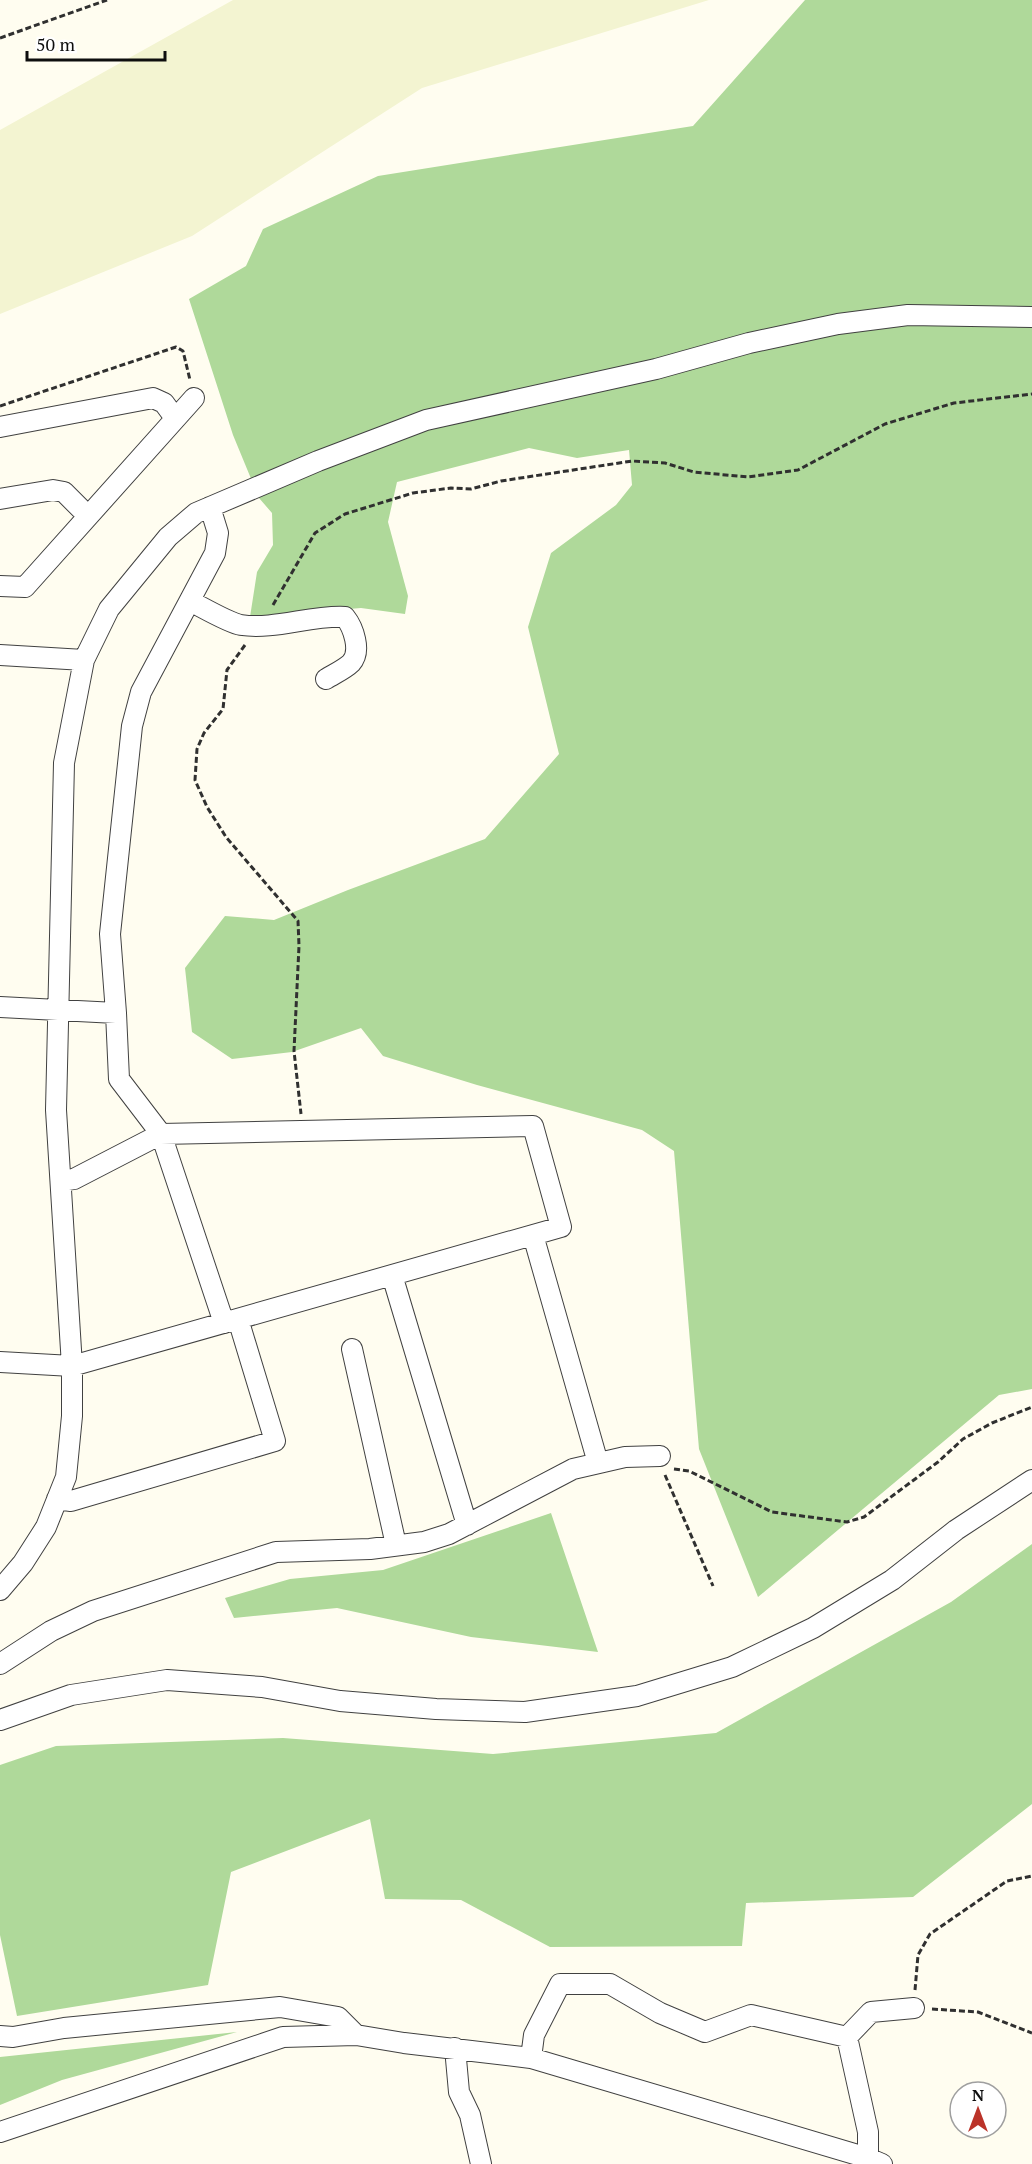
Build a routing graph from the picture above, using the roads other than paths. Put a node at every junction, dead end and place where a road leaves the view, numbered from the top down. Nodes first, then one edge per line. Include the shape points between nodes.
1 (1032, 317) edge
2 (194, 398) road end
3 (175, 418) junction
4 (0, 427) edge
5 (0, 499) edge
6 (210, 507) junction
7 (88, 516) junction
8 (0, 586) edge
9 (190, 601) junction
10 (0, 655) edge
11 (84, 660) junction
12 (326, 679) dead end
13 (0, 1007) edge
14 (59, 1010) junction
15 (116, 1013) junction
16 (162, 1134) junction
17 (61, 1181) junction
18 (533, 1235) junction
19 (392, 1275) junction
20 (231, 1321) junction
21 (352, 1349) dead end
22 (0, 1362) edge
23 (72, 1366) junction
24 (660, 1461) road end
25 (598, 1463) junction
26 (1032, 1480) edge
27 (57, 1499) junction
28 (466, 1525) junction
29 (396, 1545) junction
30 (0, 1590) edge
31 (0, 1664) edge
32 (0, 1720) edge
33 (914, 2008) road end
34 (356, 2035) junction
35 (0, 2036) edge
36 (847, 2037) junction
37 (455, 2048) junction
38 (531, 2058) junction
39 (0, 2132) edge
40 (875, 2161) edge
41 (481, 2164) edge

1 - 6 street via 908,315 838,324 749,343 656,369 426,420
2 - 3 street
3 - 4 street via 164,403 153,398
3 - 7 street
5 - 7 street via 53,490 64,492
6 - 9 street via 218,533 215,553
6 - 11 street via 196,513 168,537 109,609
7 - 8 street via 25,587
9 - 12 street via 239,625 345,617 351,624 355,656
9 - 15 street via 141,692 132,726 110,934
10 - 11 street
11 - 14 street via 64,763
13 - 14 street
14 - 15 street
14 - 17 street via 56,1110
15 - 16 street via 119,1079
16 - 17 street via 74,1179
16 - 18 street via 533,1126 561,1227
16 - 20 street
17 - 23 street
18 - 19 street
18 - 25 street
19 - 20 street
19 - 28 street
20 - 23 street
20 - 27 street via 275,1441 71,1501
21 - 29 street
22 - 23 street
23 - 27 street via 66,1477
24 - 25 street via 625,1457
25 - 28 street via 573,1469
26 - 32 street via 956,1530 892,1580 813,1628 732,1667 637,1696 525,1712 436,1709 340,1701 262,1687 167,1680 71,1695
27 - 30 street via 46,1527
28 - 29 street via 424,1542
29 - 31 street via 276,1551 93,1611 51,1631
33 - 36 street via 871,2012
34 - 35 street via 338,2017 280,2007
34 - 37 street
34 - 39 street via 283,2037
36 - 38 street via 751,2015 705,2032 660,2013 610,1984 560,1984 534,2035
36 - 40 street
37 - 38 street
37 - 41 street via 459,2092 470,2115
38 - 40 street

